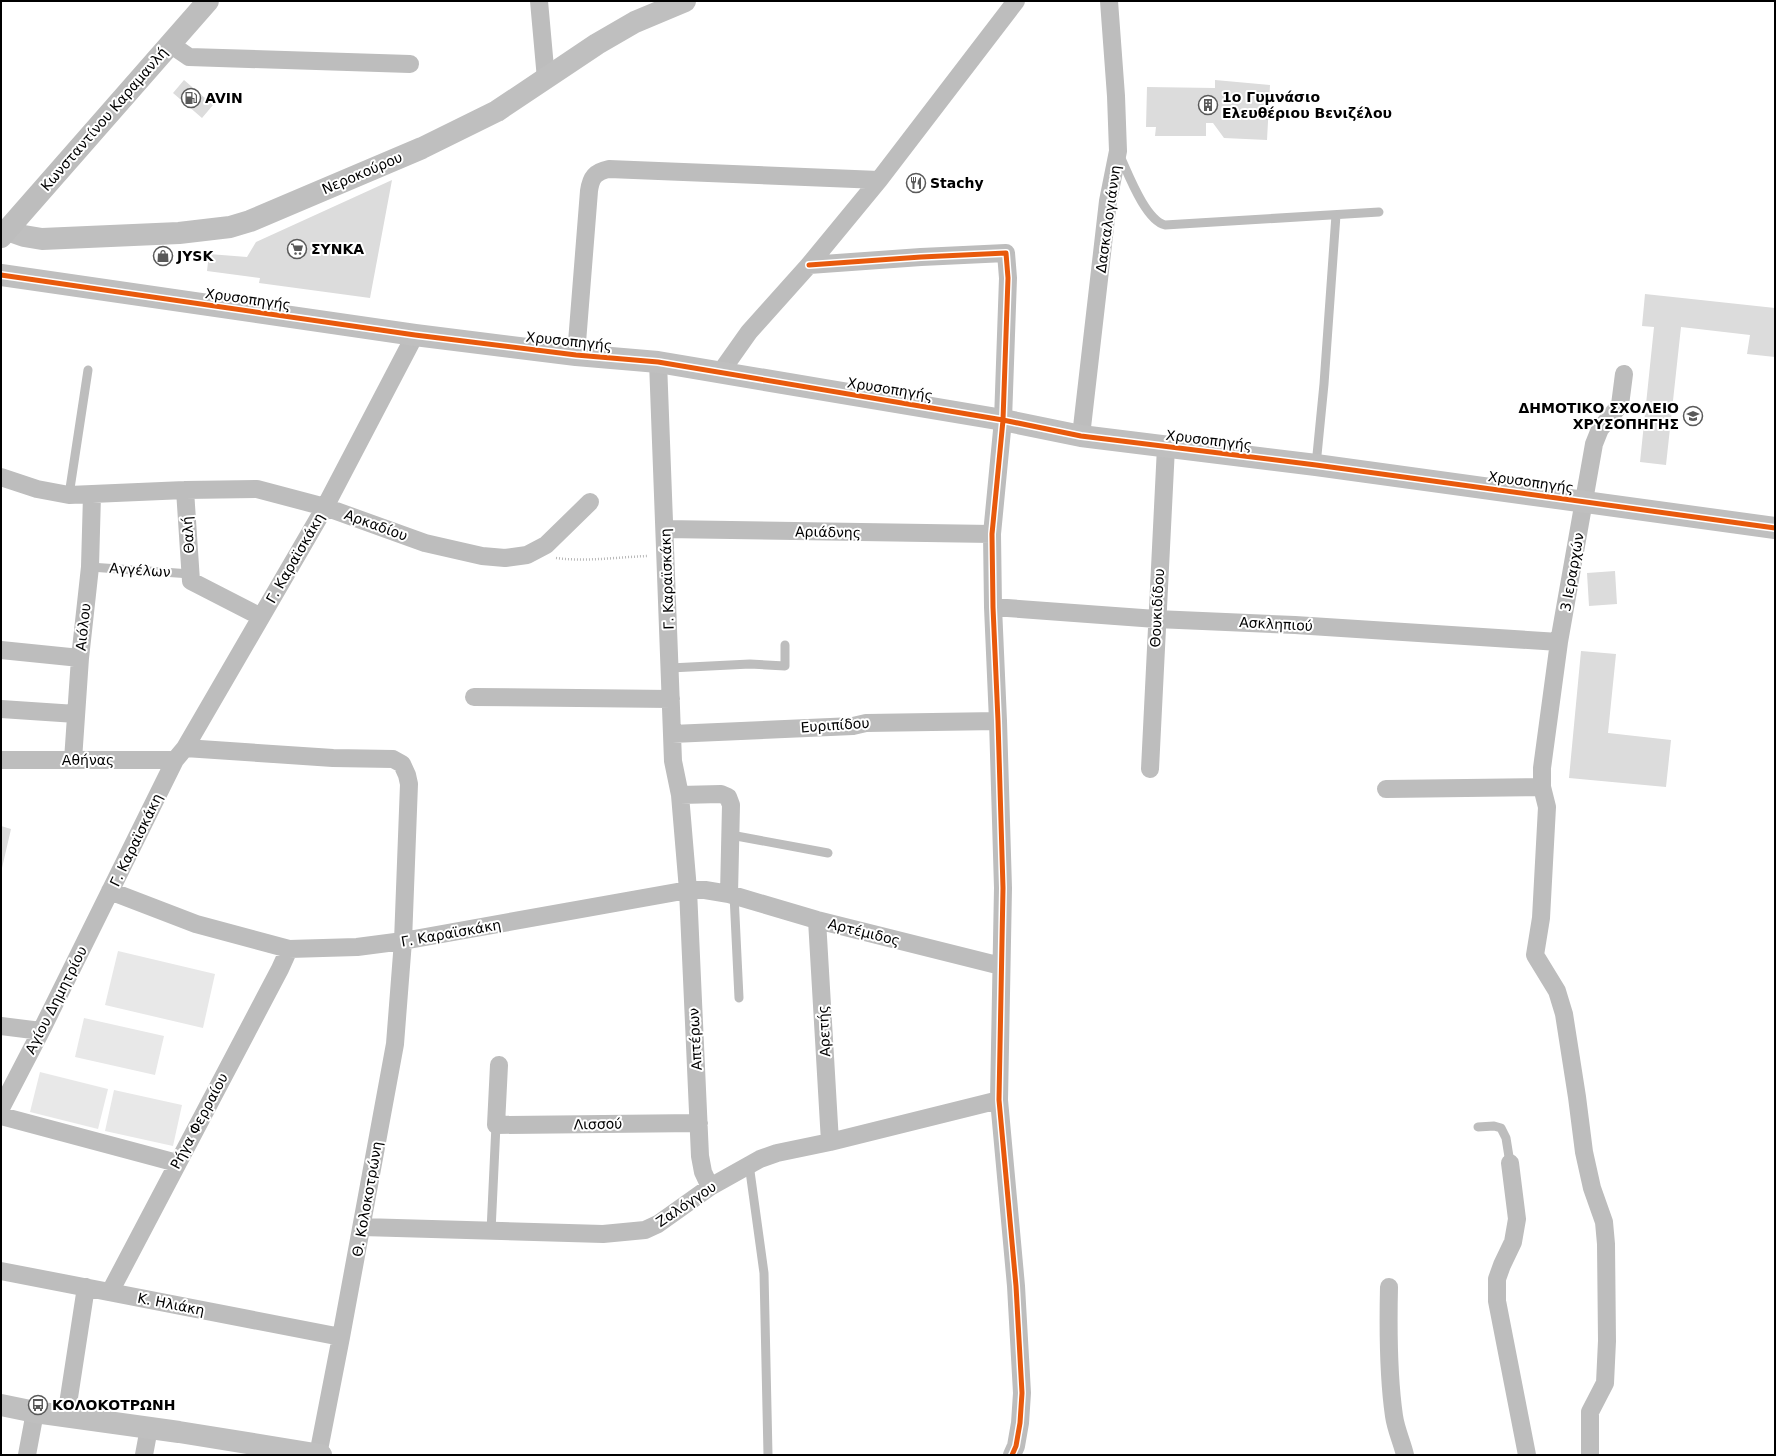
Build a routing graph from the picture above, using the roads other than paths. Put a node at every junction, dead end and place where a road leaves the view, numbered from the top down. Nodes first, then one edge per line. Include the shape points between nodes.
1 (208, 1) edge
2 (539, 1) edge
3 (685, 1) edge
4 (1016, 1) edge
5 (1109, 1) edge
6 (170, 44) junction
7 (410, 64) dead end
8 (546, 80) junction
9 (1118, 151) junction
10 (879, 180) junction
11 (1378, 212) dead end
12 (1336, 215) junction
13 (3, 232) edge
14 (810, 265) junction
15 (1, 274) edge
16 (415, 336) junction
17 (576, 355) junction
18 (658, 362) junction
19 (88, 370) dead end
20 (720, 374) junction
21 (1624, 374) dead end
22 (1004, 420) junction
23 (1080, 436) junction
24 (1166, 447) junction
25 (1316, 465) junction
26 (1, 477) edge
27 (185, 490) junction
28 (68, 495) junction
29 (92, 495) junction
30 (590, 502) dead end
31 (1585, 502) junction
32 (325, 507) junction
33 (1775, 528) edge
34 (665, 529) junction
35 (992, 534) junction
36 (90, 567) junction
37 (191, 577) junction
38 (993, 607) junction
39 (261, 617) junction
40 (1156, 619) junction
41 (1559, 642) junction
42 (785, 645) dead end
43 (1, 650) edge
44 (80, 658) junction
45 (670, 668) junction
46 (474, 697) dead end
47 (671, 699) junction
48 (1, 709) edge
49 (76, 714) junction
50 (998, 721) junction
51 (672, 734) junction
52 (180, 754) junction
53 (1, 760) edge
54 (73, 760) junction
55 (1150, 769) dead end
56 (1542, 783) junction
57 (1386, 789) dead end
58 (680, 795) junction
59 (731, 835) junction
60 (828, 853) dead end
61 (688, 890) junction
62 (110, 891) junction
63 (732, 894) junction
64 (817, 920) junction
65 (403, 942) junction
66 (289, 949) junction
67 (1001, 966) junction
68 (739, 998) dead end
69 (1, 1026) edge
70 (41, 1031) junction
71 (499, 1065) dead end
72 (999, 1100) junction
73 (1, 1108) edge
74 (1, 1116) edge
75 (699, 1123) junction
76 (496, 1125) junction
77 (1478, 1127) dead end
78 (830, 1142) junction
79 (177, 1163) junction
80 (1510, 1163) joint
81 (749, 1164) junction
82 (710, 1187) junction
83 (362, 1227) junction
84 (491, 1232) junction
85 (1, 1271) edge
86 (86, 1287) junction
87 (1389, 1287) dead end
88 (110, 1292) junction
89 (341, 1337) junction
90 (1, 1405) edge
91 (35, 1412) junction
92 (66, 1417) junction
93 (149, 1428) junction
94 (28, 1455) edge
95 (144, 1455) edge
96 (319, 1455) edge
97 (768, 1455) edge
98 (1012, 1455) edge
99 (1405, 1455) edge
100 (1527, 1455) edge
101 (1590, 1455) edge

1 - 6 main road, Κωνσταντίνου Καραμανλή
2 - 8 street
3 - 8 street, Νεροκούρου via 635,22 597,44
4 - 10 street
5 - 9 street, Δασκαλογιάννη
6 - 7 street via 189,57
6 - 13 main road, Κωνσταντίνου Καραμανλή
8 - 13 street, Νεροκούρου via 497,111 422,148 250,221 230,227 179,233 42,239
9 - 12 lane via 1143,204 1159,223 1174,225
9 - 23 street, Δασκαλογιάννη via 1108,201
10 - 14 street
10 - 17 street via 609,169 598,172 591,179 589,191
11 - 12 lane
12 - 25 lane
14 - 20 street via 749,332
14 - 22 street via 921,256 1006,253 1008,278
15 - 16 street, Χρυσοπηγής
16 - 17 street, Χρυσοπηγής
16 - 32 street, Γ. Καραϊσκάκη
17 - 18 street, Χρυσοπηγής
18 - 20 street, Χρυσοπηγής
18 - 34 street, Γ. Καραϊσκάκη
19 - 28 lane
20 - 22 street, Χρυσοπηγής
21 - 31 street, 3 Ιεραρχών via 1620,405 1600,429 1594,444
22 - 23 street, Χρυσοπηγής
22 - 35 street
23 - 24 street, Χρυσοπηγής
24 - 25 street, Χρυσοπηγής
24 - 40 street, Θουκιδίδου
25 - 31 street, Χρυσοπηγής
26 - 28 street, Αρκαδίου via 37,489
27 - 29 street, Αρκαδίου
27 - 32 street, Αρκαδίου via 257,489
27 - 37 street, Θαλή
28 - 29 street, Αρκαδίου
29 - 36 street, Αιόλου
30 - 32 street, Αρκαδίου via 546,545 527,555 505,558 482,556 425,543
31 - 33 street, Χρυσοπηγής
31 - 41 street, 3 Ιεραρχών
32 - 39 street, Γ. Καραϊσκάκη
34 - 35 street, Αριάδνης
34 - 45 street, Γ. Καραϊσκάκη
35 - 38 street
36 - 37 lane, Αγγέλων
36 - 44 street, Αιόλου
37 - 39 street, Αγγέλων
38 - 40 street, Ασκληπιού
38 - 50 street
39 - 52 street, Γ. Καραϊσκάκη
40 - 41 street, Ασκληπιού
40 - 55 street, Θουκιδίδου
41 - 56 street, 3 Ιεραρχών
42 - 45 lane via 785,666 750,664
43 - 44 street
44 - 49 street, Αιόλου
45 - 47 street, Γ. Καραϊσκάκη
46 - 47 street
47 - 51 street, Γ. Καραϊσκάκη
48 - 49 street
49 - 54 street, Αιόλου
50 - 51 street, Ευριπίδου via 866,723 853,726
50 - 67 street via 1004,888
51 - 58 street, Γ. Καραϊσκάκη via 673,761
52 - 54 street, Αθήνας
52 - 62 street, Γ. Καραϊσκάκη
52 - 65 street, Αθήνας via 393,759 402,764 409,784
53 - 54 street, Αθήνας
56 - 57 street
56 - 101 street via 1547,807 1541,918 1535,955 1557,991 1564,1014 1584,1152 1592,1188 1604,1222 1606,1244 1605,1383 1590,1412
58 - 59 street via 726,795 731,805
58 - 61 street, Γ. Καραϊσκάκη
59 - 60 lane
59 - 63 street
61 - 63 street, Γ. Καραϊσκάκη
61 - 65 street, Γ. Καραϊσκάκη
61 - 75 street, Απτέρων
62 - 66 street, Γ. Καραϊσκάκη via 196,924
62 - 70 street, Αγίου Δημητρίου
63 - 64 street, Αρτέμιδος
63 - 68 lane
64 - 67 street, Αρτέμιδος
64 - 78 street, Αρετής
65 - 66 street, Γ. Καραϊσκάκη via 357,947
65 - 83 street, Θ. Κολοκοτρώνη via 395,1044
66 - 79 street, Ρήγα Φερραίου
67 - 72 street
69 - 70 street
70 - 73 street, Αγίου Δημητρίου
71 - 76 street
72 - 78 street, Ζαλόγγου
72 - 98 street via 1016,1286 1022,1393 1020,1423
74 - 79 street
75 - 76 street, Λισσού
75 - 82 street, Απτέρων via 700,1156 703,1172
76 - 84 lane
77 - 80 lane via 1501,1128 1506,1138
78 - 81 street, Ζαλόγγου via 777,1153
79 - 88 street, Ρήγα Φερραίου
80 - 100 street via 1517,1219 1513,1242 1497,1279 1497,1301
81 - 82 street, Ζαλόγγου
81 - 97 lane via 764,1273
82 - 84 street, Ζαλόγγου via 658,1224 645,1230 603,1234
83 - 84 street, Ζαλόγγου
83 - 89 street, Θ. Κολοκοτρώνη
85 - 86 street, Κ. Ηλιάκη
86 - 88 street, Κ. Ηλιάκη
86 - 92 street
87 - 99 street via 1392,1395 1395,1419
88 - 89 street, Κ. Ηλιάκη
89 - 96 street, Θ. Κολοκοτρώνη
90 - 91 street
91 - 92 street
91 - 94 street
92 - 93 street
93 - 95 street
93 - 96 street

